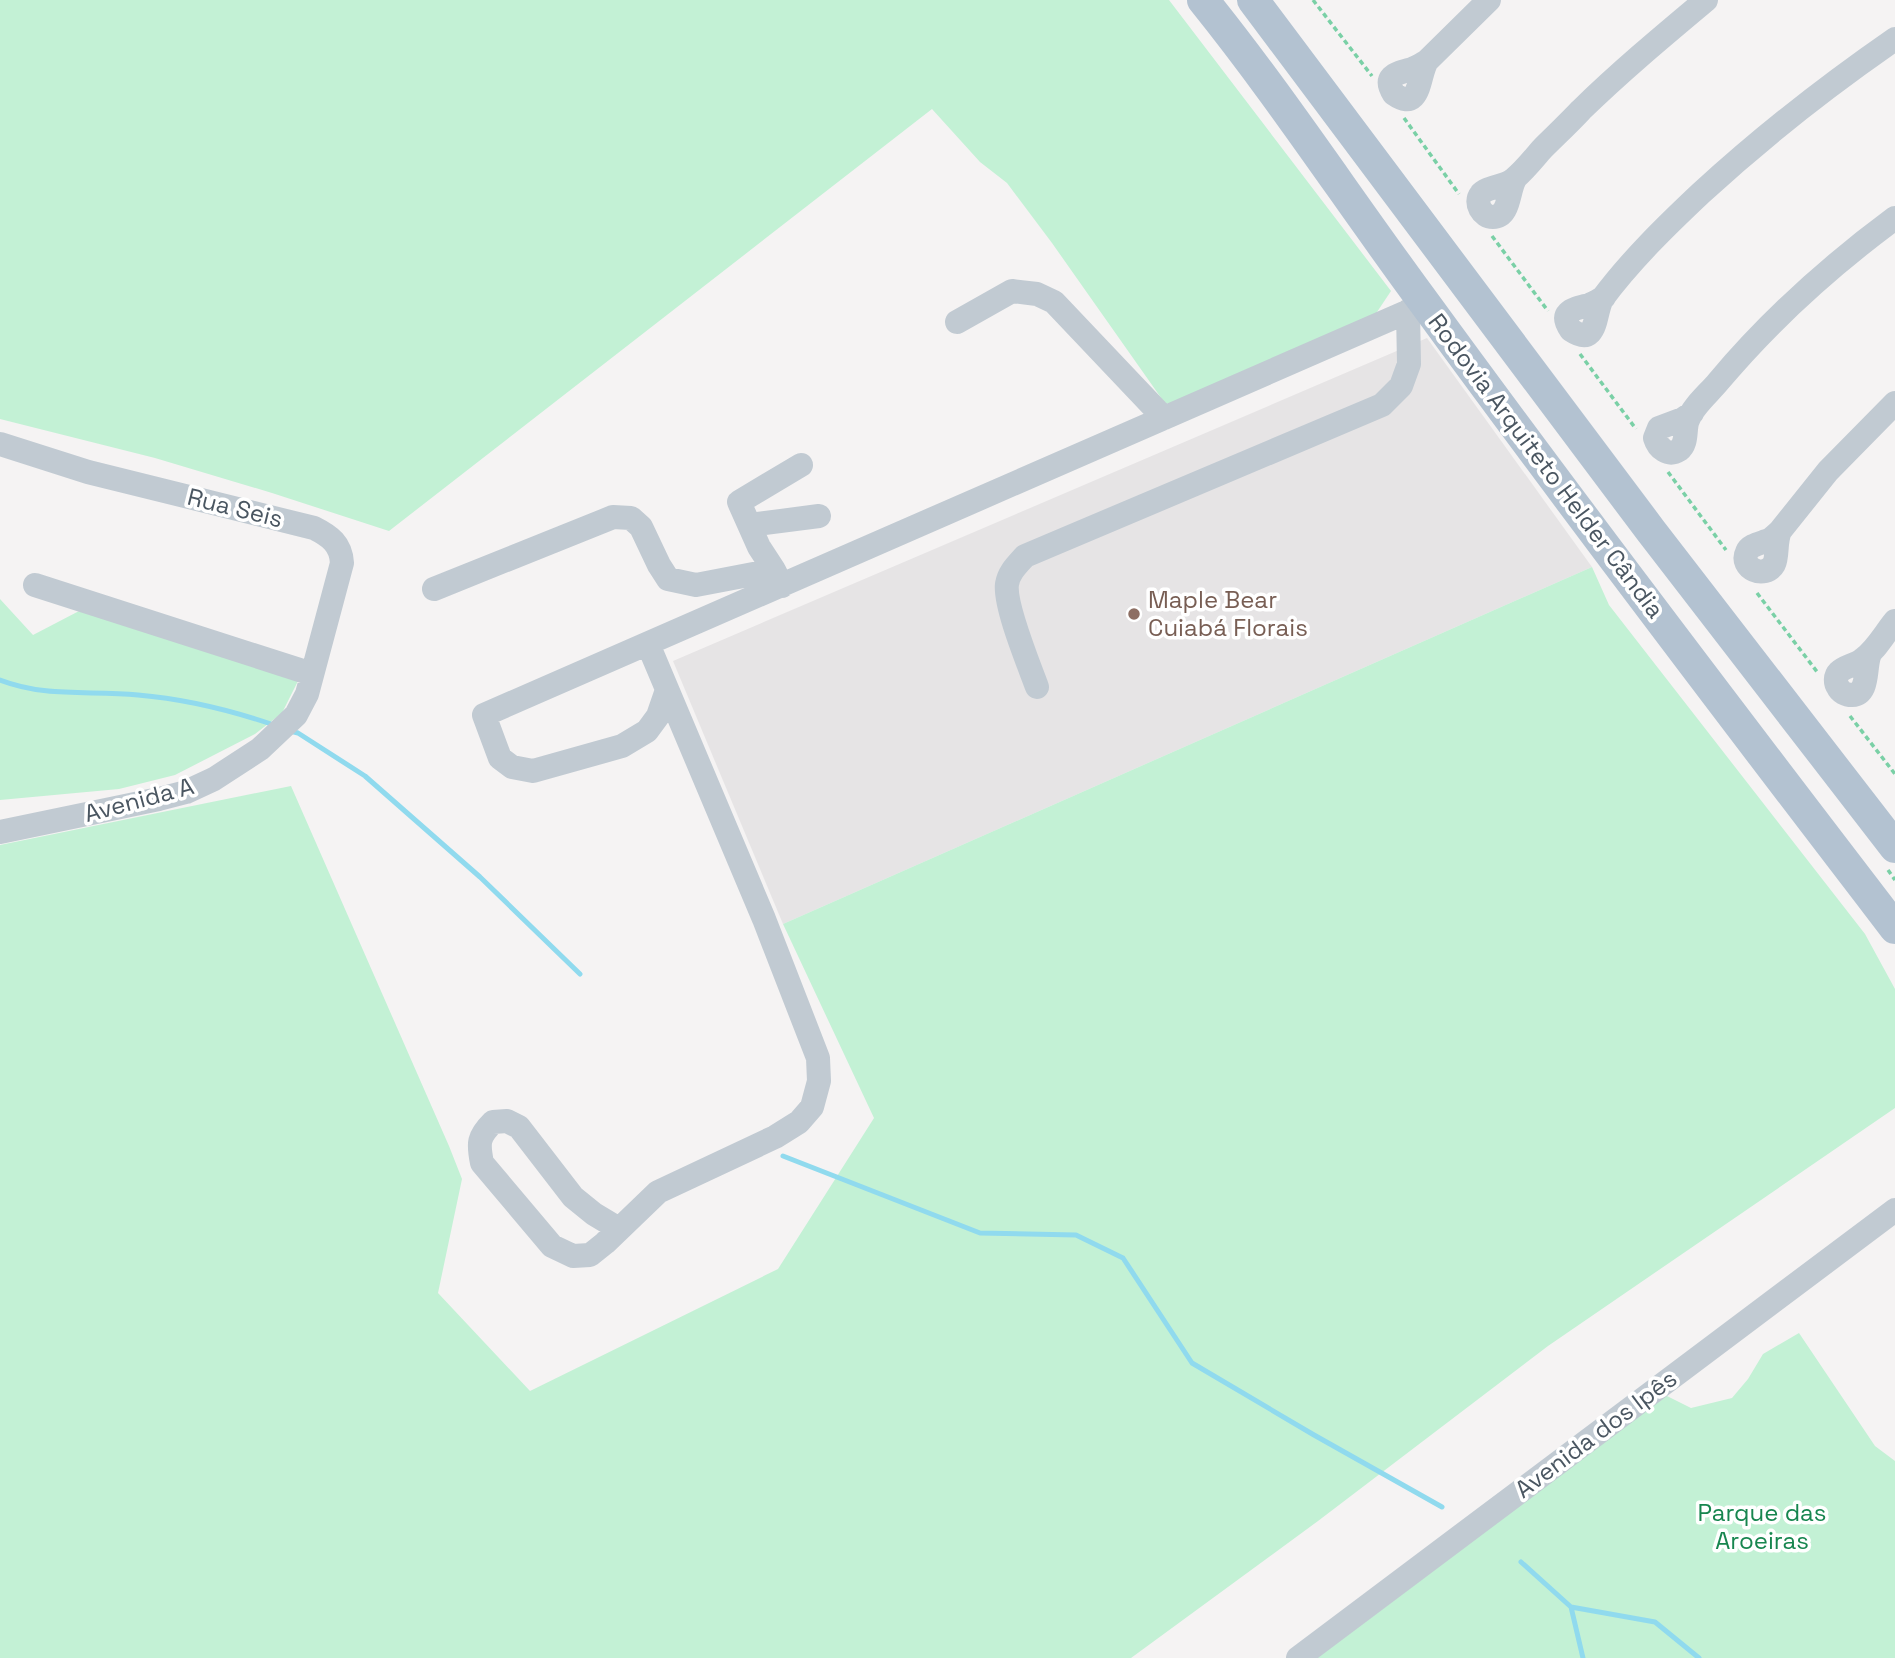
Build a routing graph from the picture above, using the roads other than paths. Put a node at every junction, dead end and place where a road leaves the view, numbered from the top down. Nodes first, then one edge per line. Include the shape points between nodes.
1 (1203, 0) edge
2 (1253, 0) edge
3 (1489, 0) edge
4 (1706, 0) edge
5 (1895, 39) edge
6 (1427, 61) dead end
7 (1515, 178) dead end
8 (1895, 218) edge
9 (1604, 297) dead end
10 (1417, 308) junction
11 (957, 322) dead end
12 (1895, 402) edge
13 (1692, 413) dead end
14 (1164, 418) junction
15 (0, 444) edge
16 (801, 464) dead end
17 (819, 516) dead end
18 (750, 525) junction
19 (1780, 531) dead end
20 (778, 578) junction
21 (35, 585) dead end
22 (434, 589) dead end
23 (1895, 621) edge
24 (648, 644) junction
25 (1870, 654) dead end
26 (313, 674) junction
27 (1037, 687) dead end
28 (667, 690) junction
29 (0, 832) edge
30 (1895, 847) edge
31 (1895, 928) edge
32 (1895, 1210) edge
33 (619, 1229) junction
34 (1298, 1658) edge

1 - 10 main road, Rodovia Arquiteto Helder Cândia via 1244,51
2 - 30 main road, Rodovia Arquiteto Helder Cândia via 1651,531
3 - 6 street
4 - 7 street via 1603,89
5 - 9 street via 1820,93 1721,175 1638,256
8 - 13 street via 1762,331
10 - 14 street
10 - 27 street via 1409,364 1401,386 1382,405 1025,556 1012,570 1007,587
10 - 31 main road, Rodovia Arquiteto Helder Cândia
11 - 14 street via 1012,291 1037,294 1054,302
12 - 19 street via 1828,471
14 - 20 street
15 - 26 street, Rua Seis via 314,528 329,536 338,546 342,563
16 - 18 street via 739,502
17 - 18 street
18 - 20 street
20 - 22 street via 696,586 668,579 640,527 631,518 613,517
20 - 24 street
21 - 26 street
23 - 25 street
24 - 28 street
24 - 28 street via 484,715 500,758 512,767 533,771 622,746 647,731
26 - 29 street, Avenida A via 296,715 260,749 214,779 159,799
28 - 33 street via 764,919 818,1058 819,1081 812,1107 799,1122 658,1192
32 - 34 street, Avenida dos Ipês
33 - 33 street via 590,1255 573,1256 552,1246 482,1163 481,1135 493,1122 507,1121 519,1127 573,1197

